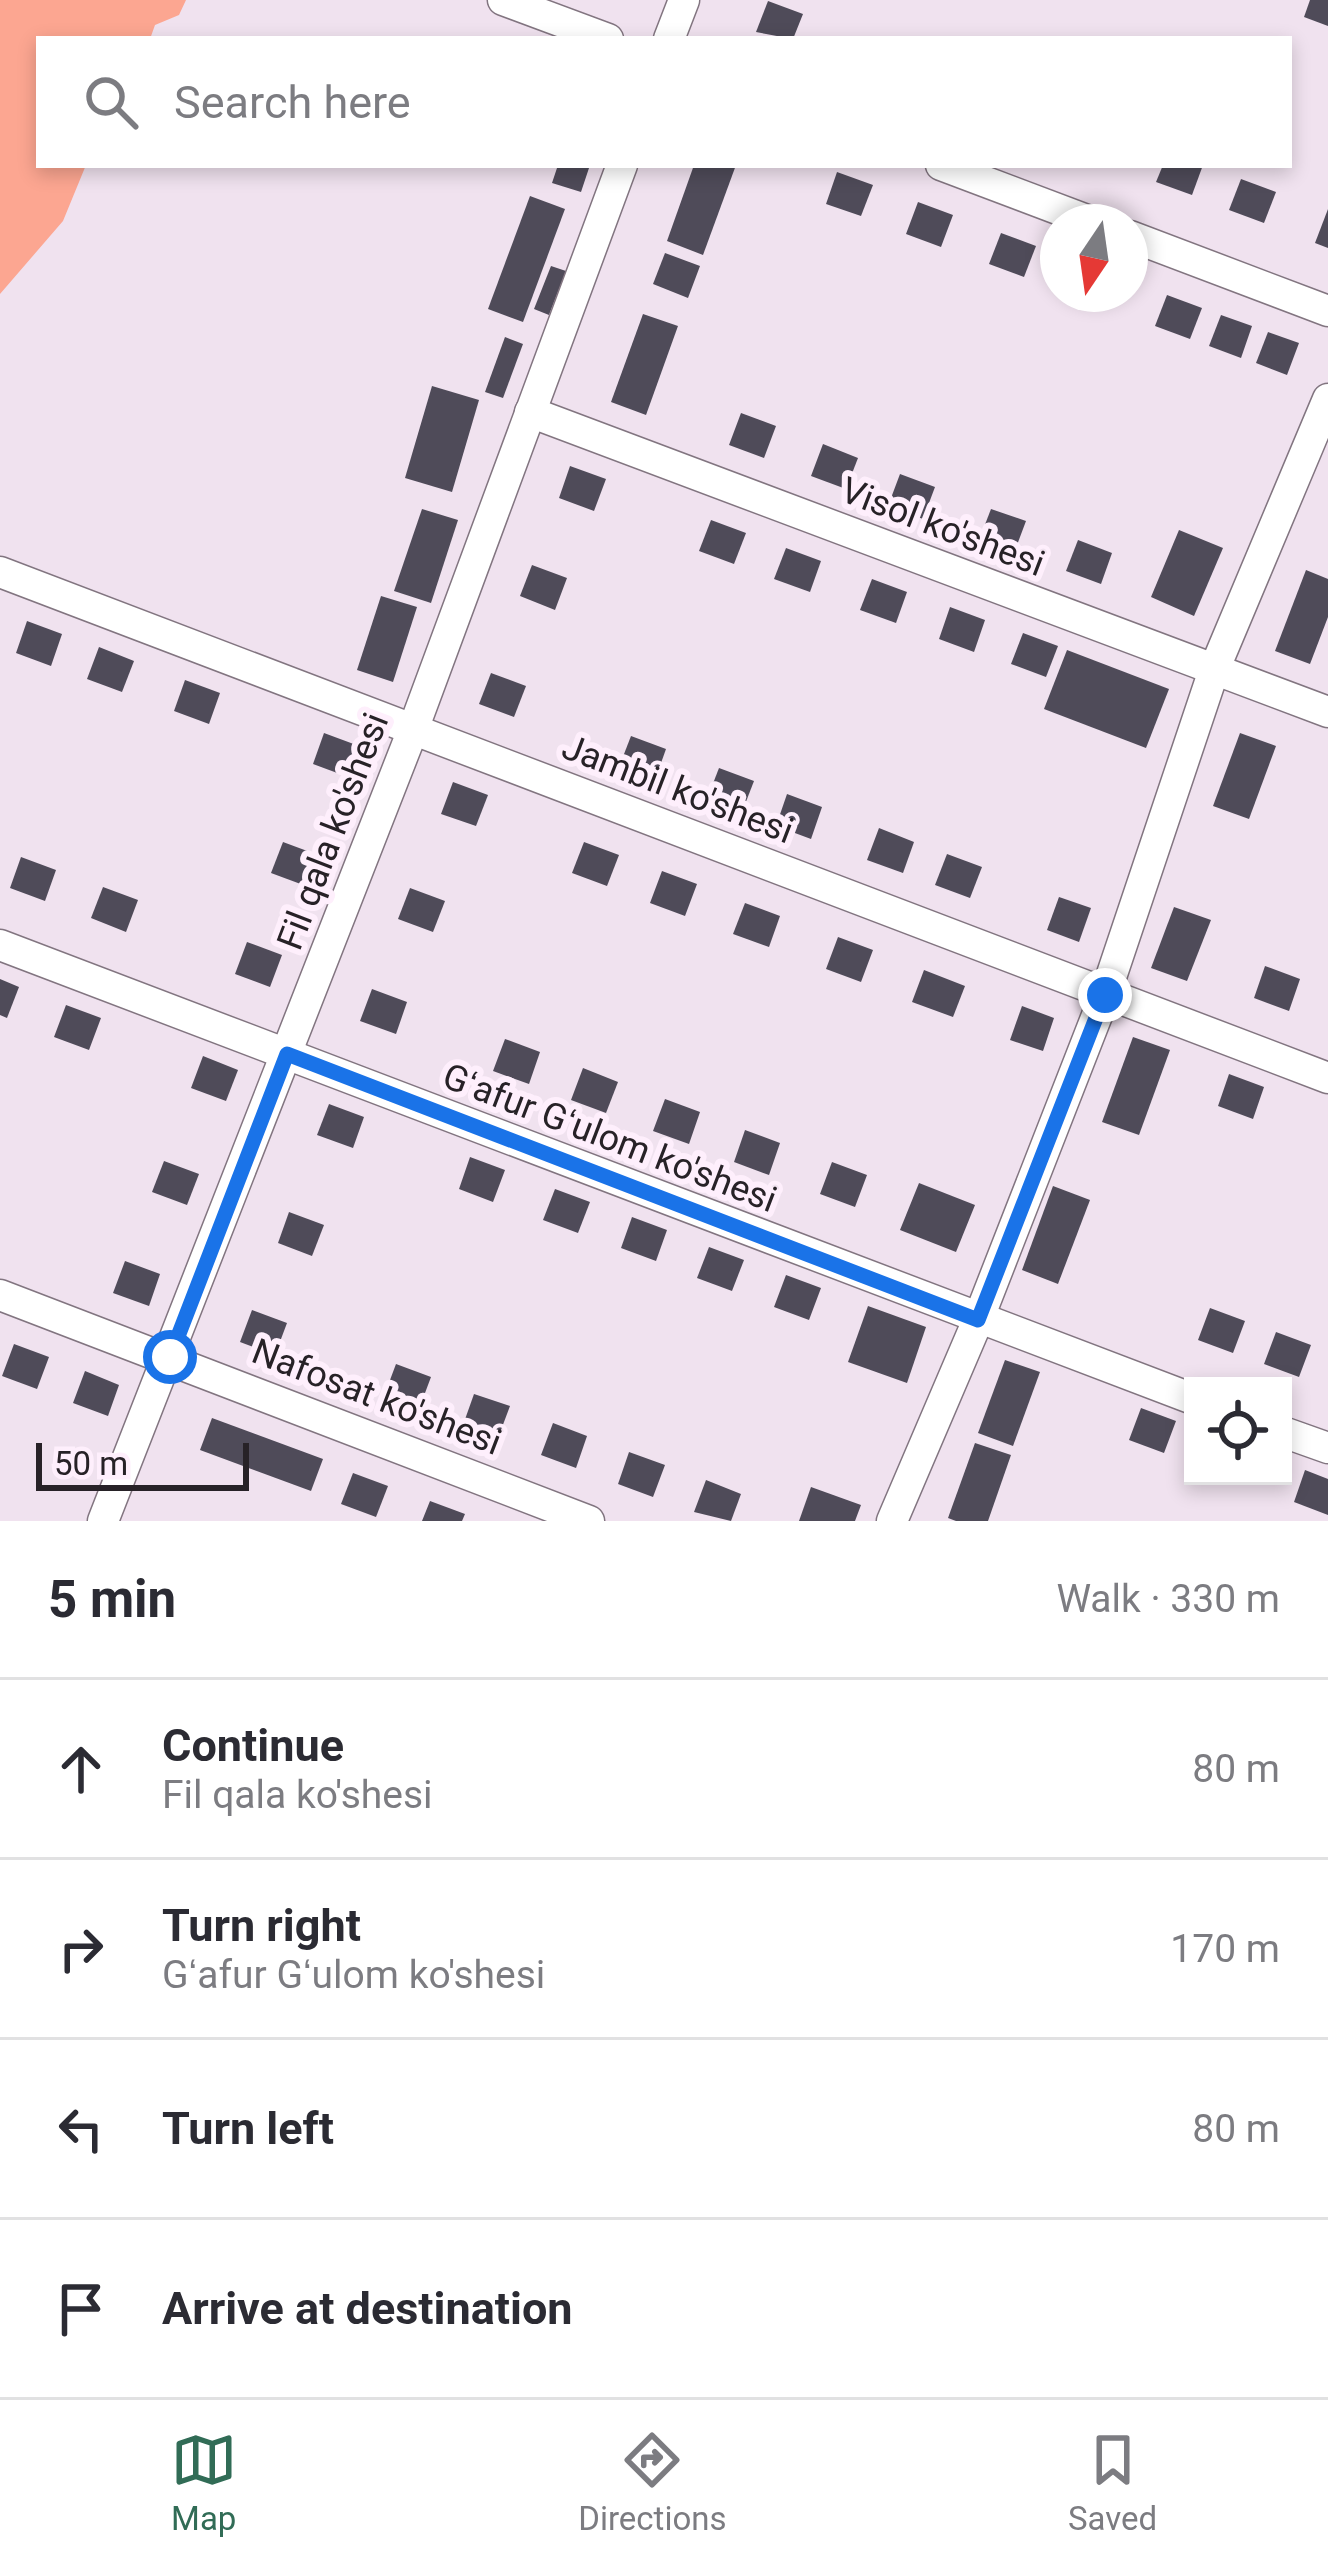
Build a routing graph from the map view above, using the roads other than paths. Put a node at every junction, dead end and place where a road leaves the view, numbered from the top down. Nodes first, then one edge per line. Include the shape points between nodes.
1 (503, 0) edge
2 (685, 0) edge
3 (600, 36) edge
4 (670, 36) edge
5 (621, 168) edge
6 (949, 168) edge
7 (1044, 204) edge
8 (1148, 243) edge
9 (1328, 311) edge
10 (1328, 399) edge
11 (530, 412) junction
12 (0, 572) edge
13 (1214, 670) junction
14 (1328, 712) edge
15 (414, 727) junction
16 (0, 945) edge
17 (1105, 995) junction
18 (287, 1054) junction
19 (1328, 1078) edge
20 (0, 1295) edge
21 (978, 1320) junction
22 (170, 1357) junction
23 (1184, 1396) edge
24 (1292, 1435) edge
25 (1328, 1448) edge
26 (104, 1521) edge
27 (589, 1521) edge
28 (892, 1521) edge

1 - 3 street
2 - 4 street
5 - 11 street, Fil qala ko'shesi
6 - 7 street
8 - 9 street
10 - 13 street
11 - 13 street, Visol ko'shesi
11 - 15 street, Fil qala ko'shesi
12 - 15 street, Jambil ko'shesi
13 - 14 street, Visol ko'shesi
13 - 17 street
15 - 17 street, Jambil ko'shesi
15 - 18 street, Fil qala ko'shesi
16 - 18 street, Gʻafur Gʻulom ko'shesi
17 - 19 street, Jambil ko'shesi
17 - 21 street
18 - 21 street, Gʻafur Gʻulom ko'shesi
18 - 22 street, Fil qala ko'shesi
20 - 22 street, Nafosat ko'shesi
21 - 23 street, Gʻafur Gʻulom ko'shesi
21 - 28 street
22 - 26 street, Fil qala ko'shesi
22 - 27 street, Nafosat ko'shesi
24 - 25 street

